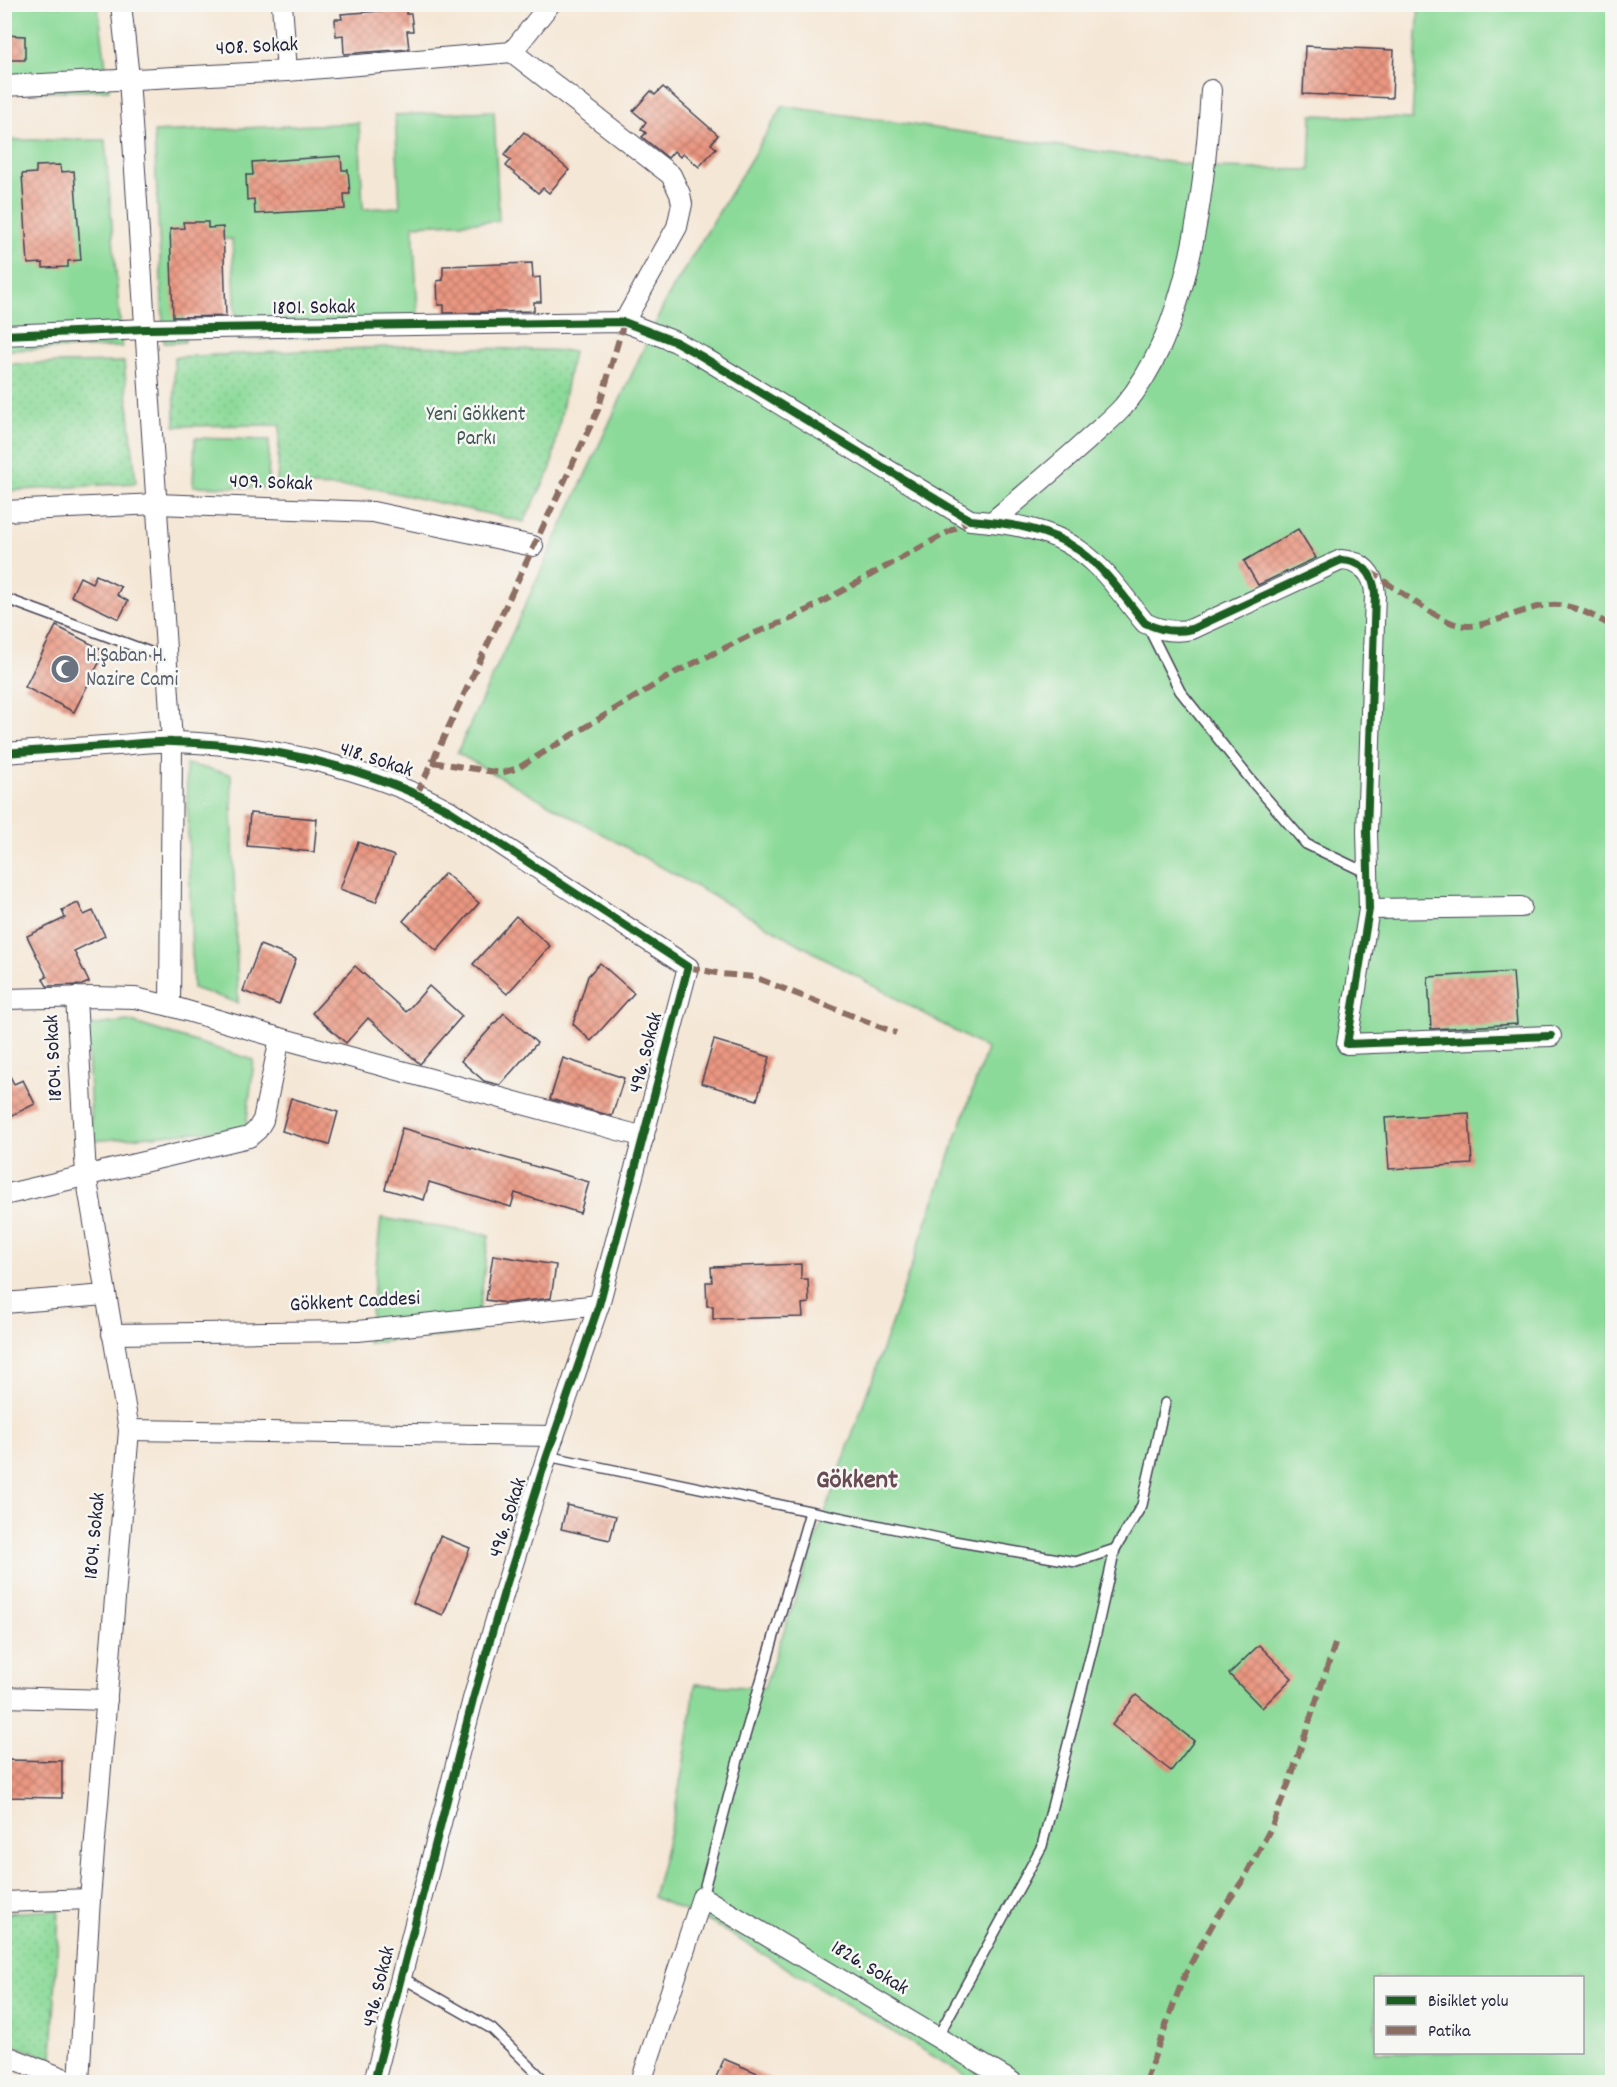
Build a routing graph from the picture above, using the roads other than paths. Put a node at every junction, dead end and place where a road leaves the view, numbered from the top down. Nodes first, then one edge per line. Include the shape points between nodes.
1 (122, 4) edge
2 (282, 4) edge
3 (550, 4) edge
4 (512, 52) junction
5 (287, 71) junction
6 (129, 78) junction
7 (4, 86) edge
8 (1211, 90) dead end
9 (624, 322) junction
10 (146, 329) junction
11 (4, 335) edge
12 (157, 504) junction
13 (4, 512) edge
14 (992, 522) junction
15 (533, 546) dead end
16 (4, 598) edge
17 (1145, 622) junction
18 (166, 658) junction
19 (172, 742) junction
20 (4, 753) edge
21 (1368, 873) junction
22 (1521, 907) dead end
23 (1369, 909) junction
24 (688, 967) joint
25 (76, 997) junction
26 (4, 999) edge
27 (170, 1006) junction
28 (1551, 1036) dead end
29 (280, 1038) junction
30 (644, 1137) junction
31 (86, 1175) junction
32 (4, 1194) edge
33 (106, 1295) junction
34 (4, 1303) edge
35 (600, 1305) junction
36 (112, 1334) junction
37 (1165, 1403) dead end
38 (129, 1431) junction
39 (554, 1436) junction
40 (547, 1456) junction
41 (810, 1512) junction
42 (1115, 1549) junction
43 (4, 1697) edge
44 (106, 1700) junction
45 (702, 1897) junction
46 (90, 1899) junction
47 (4, 1902) edge
48 (401, 1977) junction
49 (937, 2038) junction
50 (4, 2055) edge
51 (73, 2082) edge
52 (79, 2082) edge
53 (374, 2082) edge
54 (546, 2082) edge
55 (641, 2082) edge
56 (1012, 2082) edge

1 - 6 street
2 - 5 street
3 - 4 street
4 - 5 street, 408. Sokak
4 - 9 street via 671,175 676,184 682,204 677,227
5 - 6 street, 408. Sokak
6 - 7 street, 408. Sokak
6 - 10 street
8 - 14 street via 1193,234 1176,303 1155,357 1121,408
9 - 10 street, 1801. Sokak
9 - 14 street via 701,356 970,520
10 - 11 street, 1801. Sokak
10 - 12 street
12 - 13 street, 409. Sokak
12 - 15 street, 409. Sokak via 373,512
12 - 18 street
14 - 17 street via 1052,536 1082,551
16 - 18 lane
17 - 21 lane via 1180,692 1306,844
17 - 21 street via 1173,631 1192,629 1341,560 1357,563 1369,573 1375,594 1366,831
18 - 19 street
19 - 20 street, 418. Sokak
19 - 24 street, 418. Sokak via 296,757 400,786 450,811
19 - 27 street
21 - 23 street
22 - 23 street
23 - 28 street via 1347,1044
24 - 30 street, 496. Sokak
25 - 26 street
25 - 27 street via 135,998
25 - 31 street, 1804. Sokak
27 - 29 street
29 - 30 street
29 - 31 street via 262,1120 249,1137
30 - 35 street, 496. Sokak
31 - 32 street
31 - 33 street, 1804. Sokak
33 - 34 street
33 - 36 street, 1804. Sokak
35 - 36 street, Gökkent Caddesi via 358,1331
35 - 39 street, 496. Sokak
36 - 38 street, 1804. Sokak
37 - 42 lane via 1142,1505
38 - 39 street
38 - 44 street, 1804. Sokak
39 - 40 street, 496. Sokak
40 - 41 lane
40 - 48 street, 496. Sokak via 473,1699
41 - 42 lane via 1076,1562
41 - 45 lane
42 - 49 lane via 1042,1846
43 - 44 street
44 - 46 street, 1804. Sokak
45 - 49 street, 1826. Sokak
45 - 55 street
46 - 47 street
46 - 52 street, 1804. Sokak
48 - 53 street, 496. Sokak
48 - 54 lane via 492,2029
49 - 56 street, 1826. Sokak
50 - 51 street

